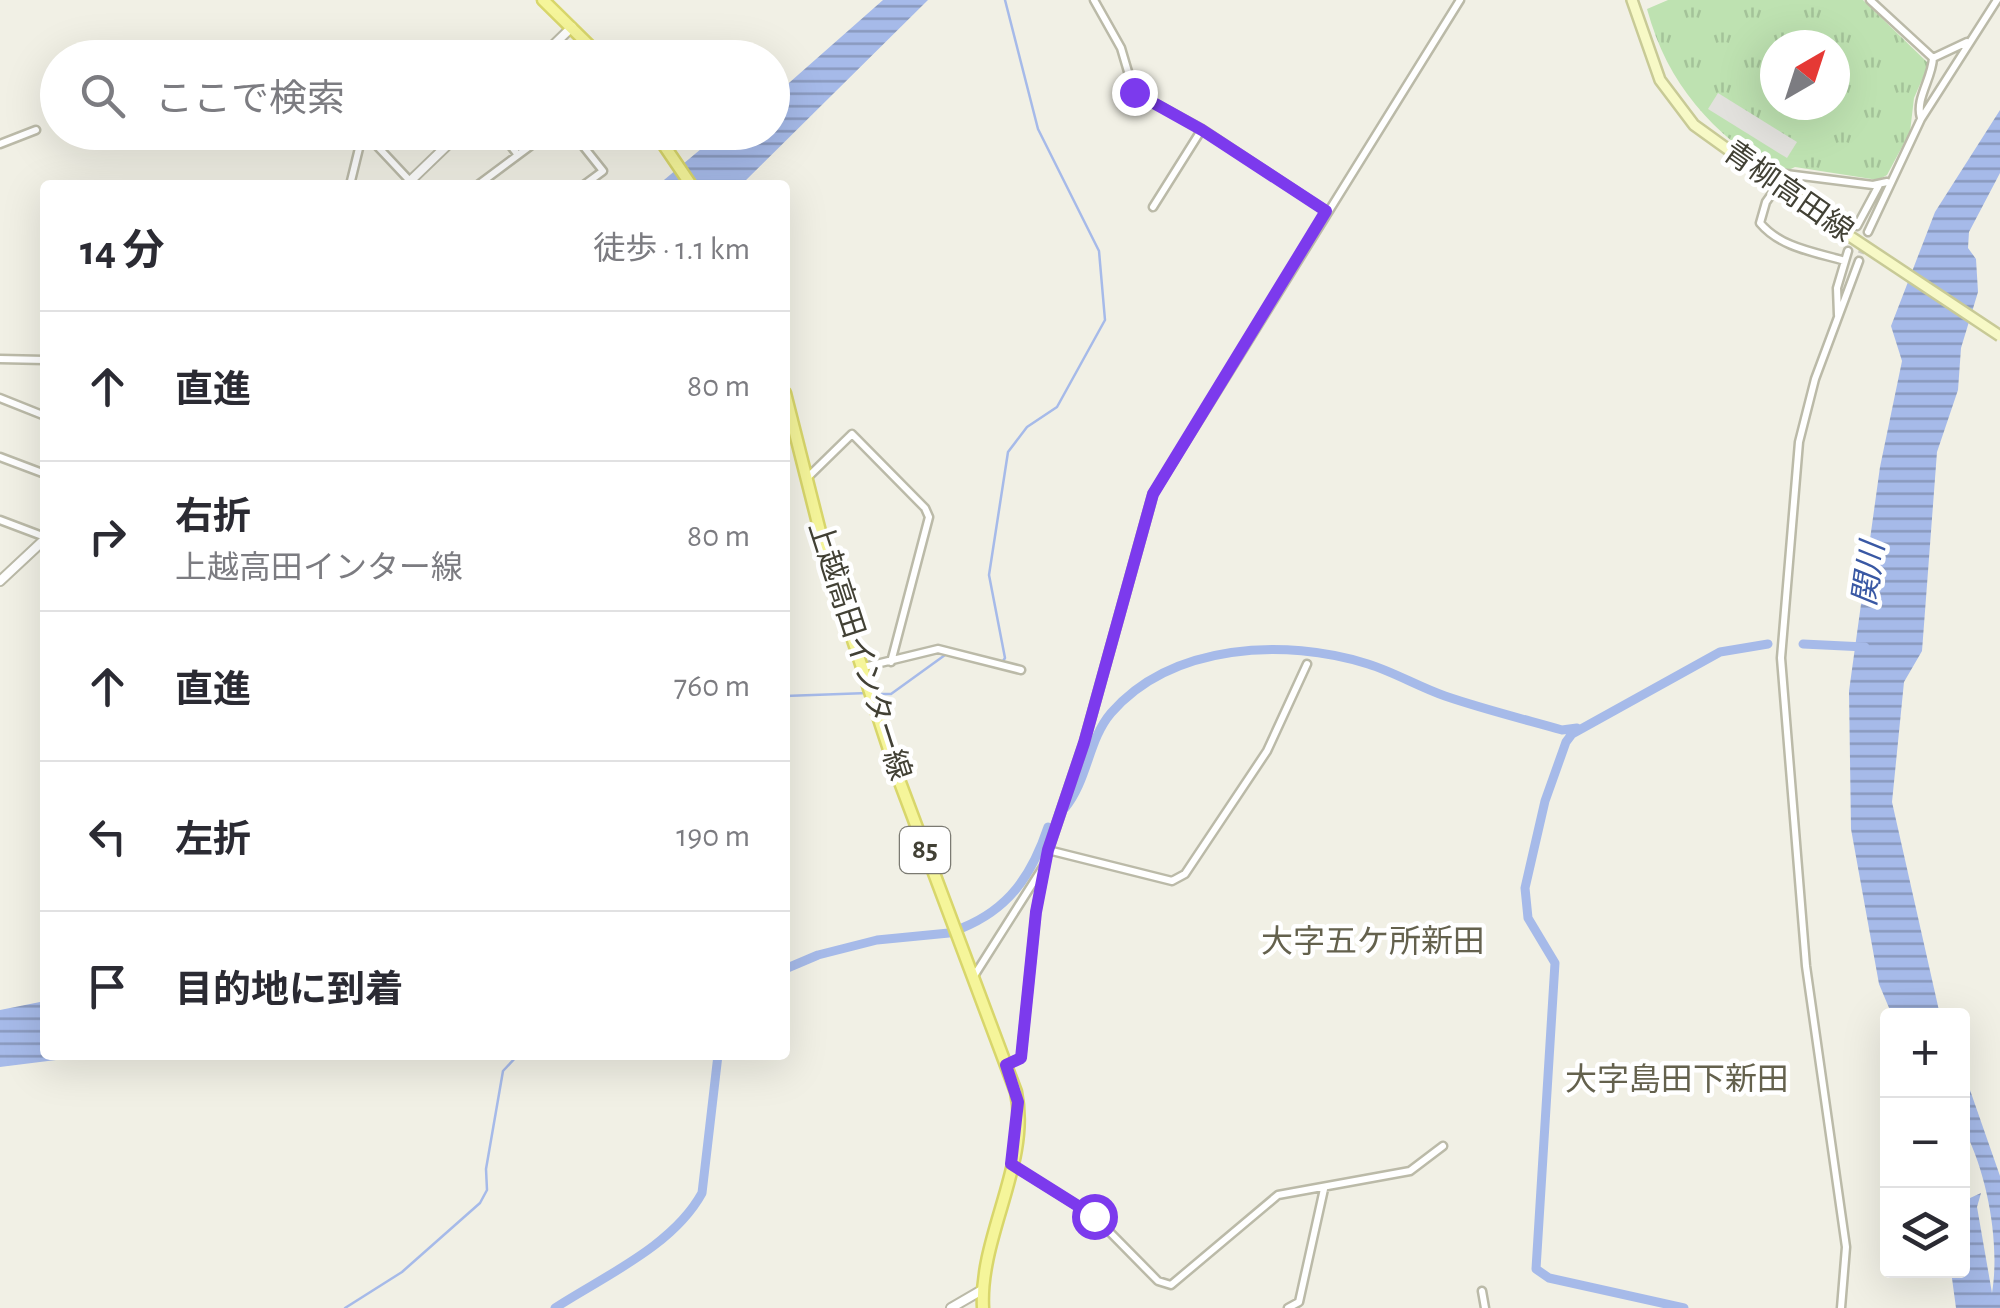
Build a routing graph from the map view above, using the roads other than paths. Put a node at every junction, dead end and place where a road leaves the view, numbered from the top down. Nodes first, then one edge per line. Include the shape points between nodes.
1 (543, 0) edge
2 (1094, 0) edge
3 (1460, 0) edge
4 (1632, 0) edge
5 (1870, 0) edge
6 (1997, 0) edge
7 (572, 27) junction
8 (559, 40) edge
9 (585, 40) edge
10 (1967, 42) junction
11 (1933, 58) junction
12 (1921, 119) junction
13 (36, 130) dead end
14 (1202, 130) junction
15 (0, 144) edge
16 (359, 150) edge
17 (379, 150) edge
18 (443, 150) edge
19 (514, 150) edge
20 (526, 150) edge
21 (586, 150) edge
22 (667, 150) edge
23 (518, 156) junction
24 (351, 180) edge
25 (405, 180) edge
26 (411, 180) edge
27 (485, 180) edge
28 (591, 180) edge
29 (688, 180) edge
30 (1883, 183) junction
31 (1778, 186) junction
32 (1153, 207) dead end
33 (1326, 211) junction
34 (1857, 226) tunnel mouth
35 (1868, 232) tunnel mouth
36 (1848, 252) dead end
37 (1858, 260) tunnel mouth
38 (1845, 262) junction
39 (1838, 317) junction
40 (2000, 336) edge
41 (0, 359) edge
42 (40, 360) edge
43 (0, 398) edge
44 (40, 414) edge
45 (790, 415) edge
46 (0, 457) edge
47 (40, 472) edge
48 (805, 480) junction
49 (1153, 494) joint
50 (0, 520) edge
51 (40, 536) edge
52 (40, 543) edge
53 (0, 581) edge
54 (891, 662) junction
55 (1307, 664) dead end
56 (864, 667) junction
57 (1021, 670) dead end
58 (1048, 850) junction
59 (1046, 863) junction
60 (972, 980) junction
61 (1006, 1065) junction
62 (1443, 1146) dead end
63 (1011, 1164) junction
64 (1324, 1189) junction
65 (982, 1290) junction
66 (1482, 1291) dead end
67 (950, 1308) edge
68 (983, 1308) edge
69 (1288, 1308) edge
70 (1485, 1308) edge
71 (1840, 1308) edge

1 - 7 main road
2 - 14 street via 1121,48 1134,92
3 - 33 street
4 - 31 main road, 青柳高田線 via 1660,80 1694,125
5 - 11 street
6 - 10 street
7 - 8 street
7 - 9 main road
10 - 11 street
10 - 12 street
11 - 12 street via 1918,103
12 - 30 street
13 - 15 street
14 - 32 street
14 - 33 street
16 - 24 street
17 - 25 street
18 - 26 street
19 - 23 street
20 - 23 street
21 - 28 street via 603,171
22 - 29 main road
23 - 27 street
30 - 31 street via 1786,174
30 - 34 street
30 - 35 street
31 - 38 street via 1761,214 1768,233
31 - 40 main road, 青柳高田線, bridge
33 - 49 street
36 - 38 street
37 - 39 street
38 - 39 street
39 - 71 street via 1794,468 1782,658 1806,966 1844,1213
41 - 42 street
43 - 44 street
45 - 48 main road, 上越高田インター線 / 85
46 - 47 street
48 - 54 street via 852,434 926,508 930,517
48 - 56 main road, 上越高田インター線 / 85
49 - 58 street
50 - 51 street
52 - 53 street
54 - 56 street
54 - 57 street via 938,649
55 - 58 street via 1266,751 1185,874 1172,881
56 - 60 main road, 上越高田インター線 / 85
58 - 59 street
59 - 60 street
59 - 61 street via 1021,1058
60 - 61 main road, 上越高田インター線 / 85
61 - 63 main road, 上越高田インター線 / 85 via 1018,1102
62 - 64 street via 1410,1171
63 - 64 street via 1094,1216 1164,1284 1178,1282 1278,1195
63 - 65 main road, 上越高田インター線 / 85
64 - 69 street via 1299,1302
65 - 67 street
65 - 68 main road, 上越高田インター線 / 85
66 - 70 street

